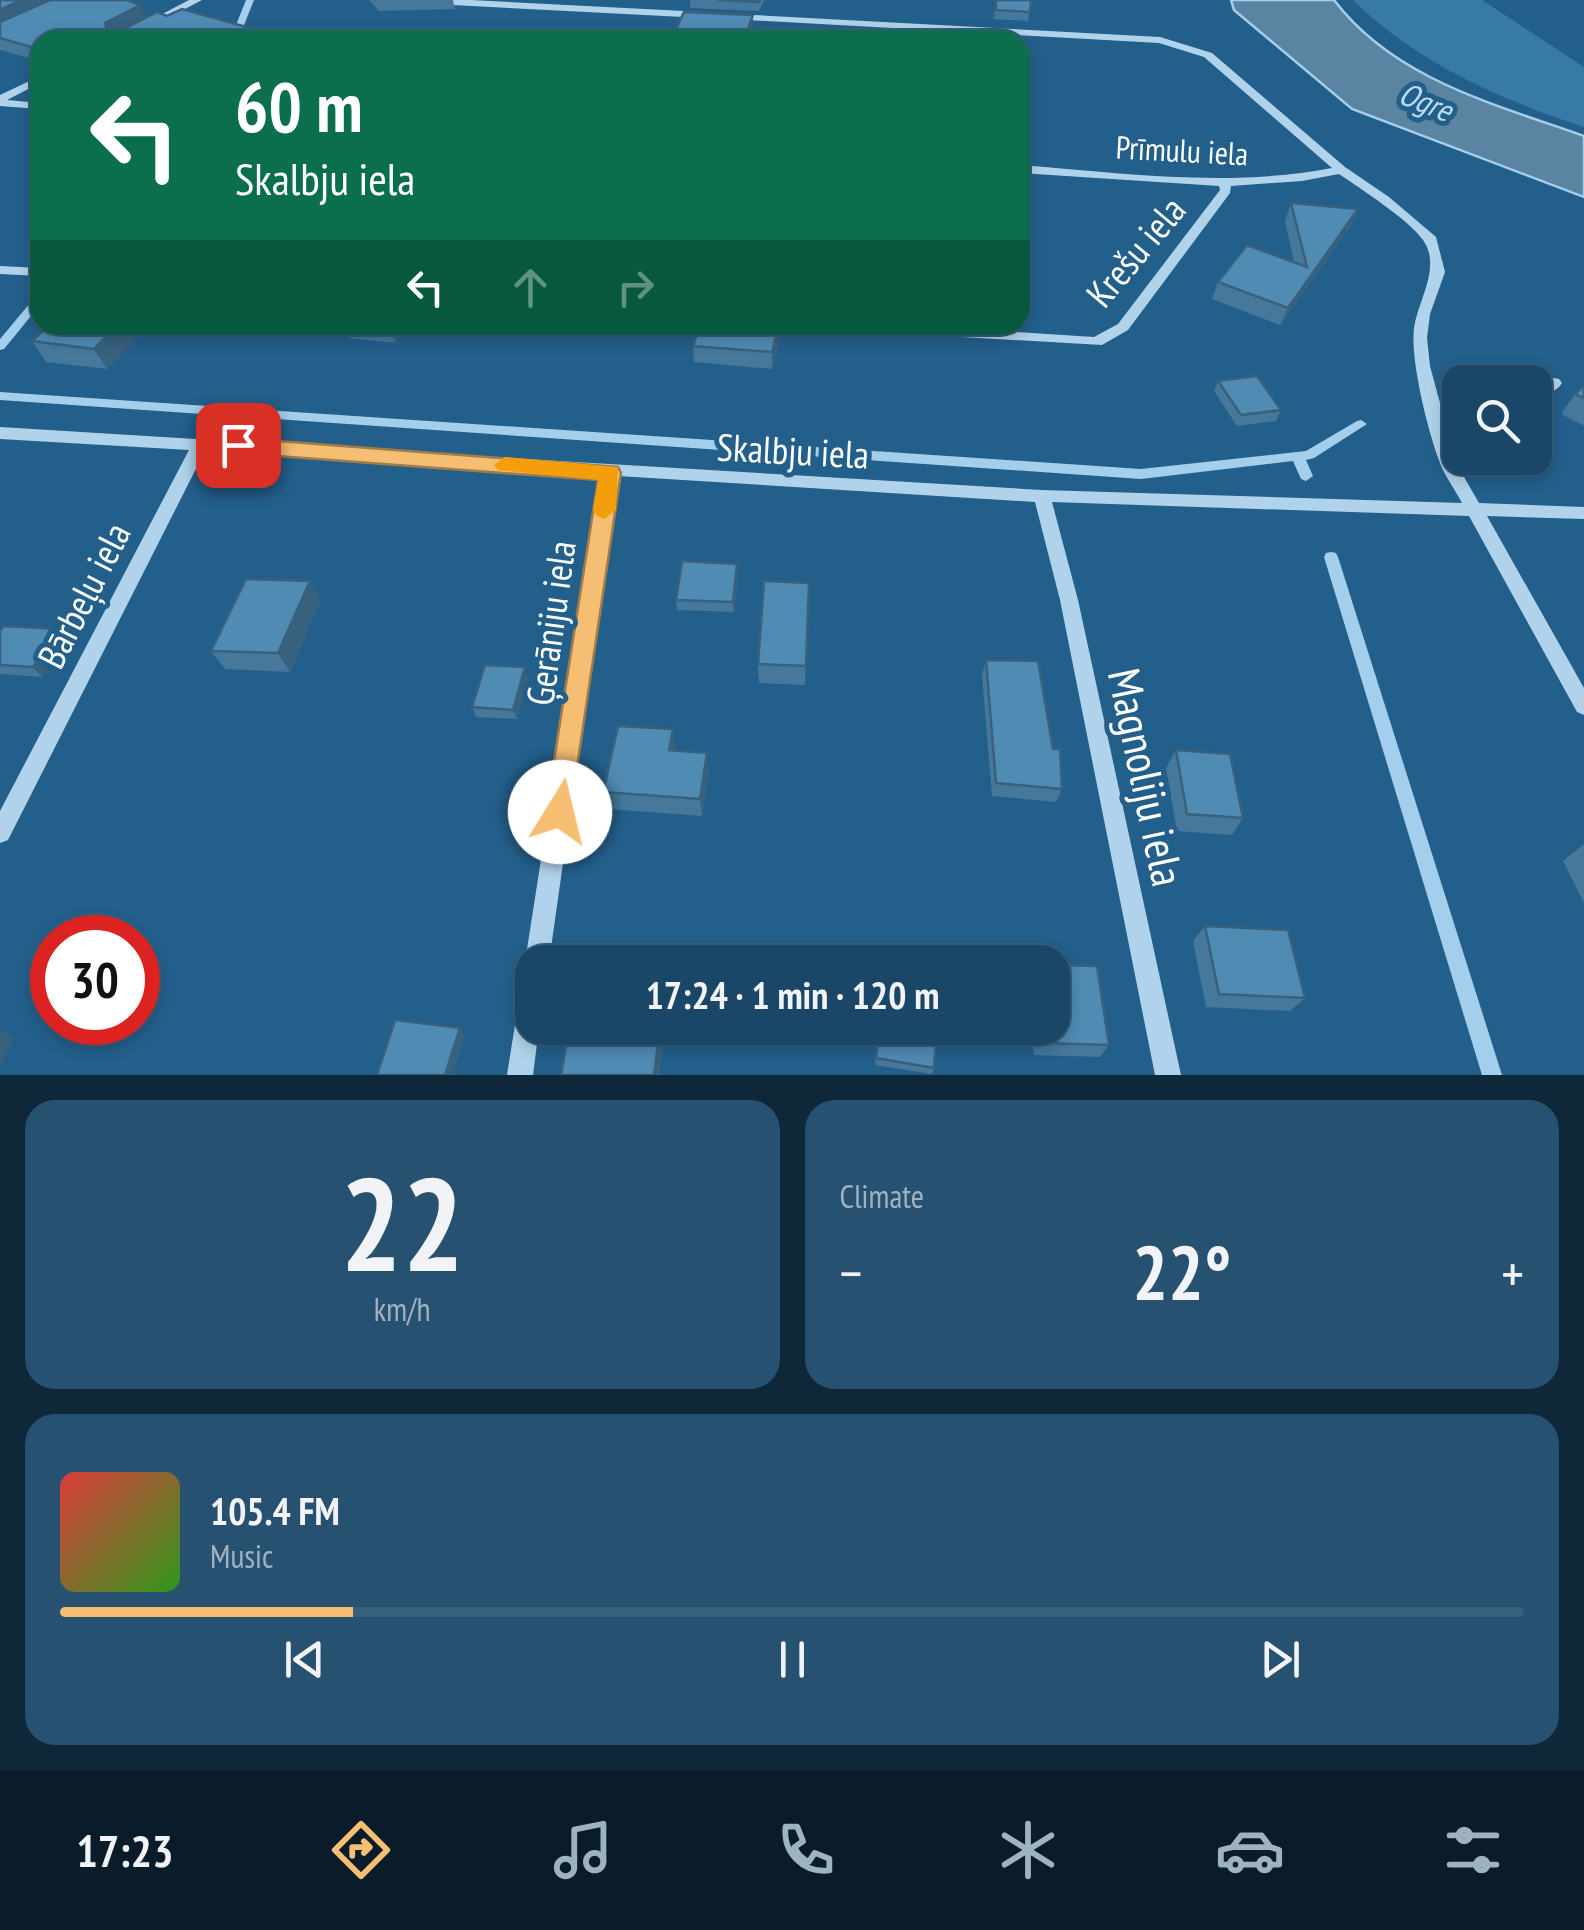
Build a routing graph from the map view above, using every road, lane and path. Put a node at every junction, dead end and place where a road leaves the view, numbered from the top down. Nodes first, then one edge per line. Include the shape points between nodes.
1 (197, 0) edge
2 (414, 0) edge
3 (138, 30) edge
4 (993, 30) edge
5 (1030, 32) edge
6 (30, 84) edge
7 (0, 101) edge
8 (30, 105) edge
9 (1030, 170) edge
10 (1340, 170) junction
11 (1224, 182) junction
12 (0, 270) edge
13 (30, 272) edge
14 (990, 335) edge
15 (1442, 419) edge
16 (1436, 420) junction
17 (0, 433) edge
18 (201, 442) junction
19 (610, 473) junction
20 (1042, 496) junction
21 (1472, 510) junction
22 (1584, 512) edge
23 (1584, 706) edge
24 (0, 834) edge
25 (540, 945) edge
26 (524, 1045) edge
27 (520, 1075) edge
28 (1168, 1075) edge

1 - 3 street
2 - 4 street
5 - 10 street via 1200,49
6 - 7 street
7 - 8 street
9 - 11 street, Prīmulu iela
10 - 11 street, Prīmulu iela via 1295,181
10 - 16 street via 1418,226 1438,257 1420,338
11 - 14 street, Krešu iela via 1226,190 1123,327 1096,342
12 - 13 street
15 - 16 street
16 - 21 street via 1448,464
17 - 18 street, Skalbju iela
18 - 19 street, Skalbju iela
18 - 24 street, Bārbeļu iela
19 - 20 street, Skalbju iela
19 - 25 street, Ģerāniju iela
20 - 21 street, Skalbju iela
20 - 28 street, Magnoliju iela
21 - 22 street, Skalbju iela
21 - 23 street
26 - 27 street

